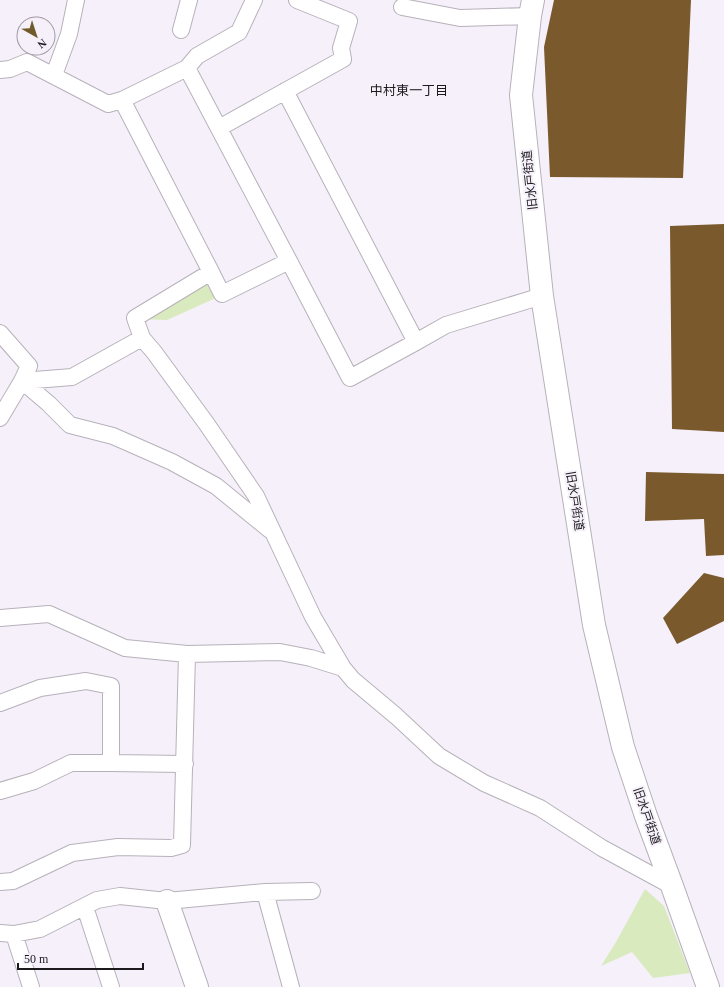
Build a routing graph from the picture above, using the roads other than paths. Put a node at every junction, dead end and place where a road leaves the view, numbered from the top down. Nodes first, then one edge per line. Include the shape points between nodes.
1 (76, 0) edge
2 (188, 0) edge
3 (254, 0) edge
4 (297, 0) edge
5 (402, 7) dead end
6 (532, 8) edge
7 (181, 30) dead end
8 (187, 68) junction
9 (0, 70) edge
10 (54, 75) junction
11 (285, 91) junction
12 (122, 100) junction
13 (219, 128) junction
14 (289, 261) junction
15 (210, 272) junction
16 (542, 296) junction
17 (0, 333) edge
18 (142, 338) junction
19 (416, 342) junction
20 (22, 381) junction
21 (0, 418) edge
22 (273, 532) junction
23 (0, 618) edge
24 (187, 654) junction
25 (343, 668) junction
26 (0, 704) edge
27 (111, 763) junction
28 (185, 764) junction
29 (0, 791) edge
30 (0, 882) edge
31 (672, 886) junction
32 (312, 891) dead end
33 (265, 892) junction
34 (167, 900) junction
35 (84, 907) junction
36 (7, 934) edge
37 (31, 987) edge
38 (111, 987) edge
39 (197, 987) edge
40 (291, 987) edge
41 (708, 987) edge

1 - 10 street via 69,34
2 - 7 street
3 - 8 street via 239,32 197,56
4 - 11 street via 349,22 341,48 343,59
5 - 6 street via 460,18
6 - 16 street, 旧水戸街道 via 521,95
8 - 12 street
8 - 13 street
9 - 10 street via 27,62
10 - 12 street via 108,104
11 - 13 street
11 - 19 street
12 - 15 street
13 - 14 street
14 - 15 street via 222,294
14 - 19 street via 350,378
15 - 18 street via 135,318
16 - 19 street via 446,325
16 - 31 street, 旧水戸街道 via 594,625 623,747
17 - 20 street via 29,366
18 - 20 street via 72,377
18 - 22 street via 206,423 256,496
20 - 21 street
20 - 22 street via 70,424 113,436 216,486
22 - 25 street via 313,617
23 - 24 street via 50,614 125,648
24 - 25 street via 280,652
24 - 28 street
25 - 31 street via 353,680 439,756 484,782 540,808 602,848
26 - 27 street via 40,688 86,681 111,686
27 - 28 street
27 - 29 street via 71,763 34,781
28 - 30 street via 182,845 171,848 118,847 72,853 13,881
31 - 41 street, 旧水戸街道
32 - 33 street
33 - 34 street
33 - 40 street
34 - 35 street via 120,896 97,900
34 - 39 street
35 - 36 street via 40,929
35 - 38 street
36 - 37 street

